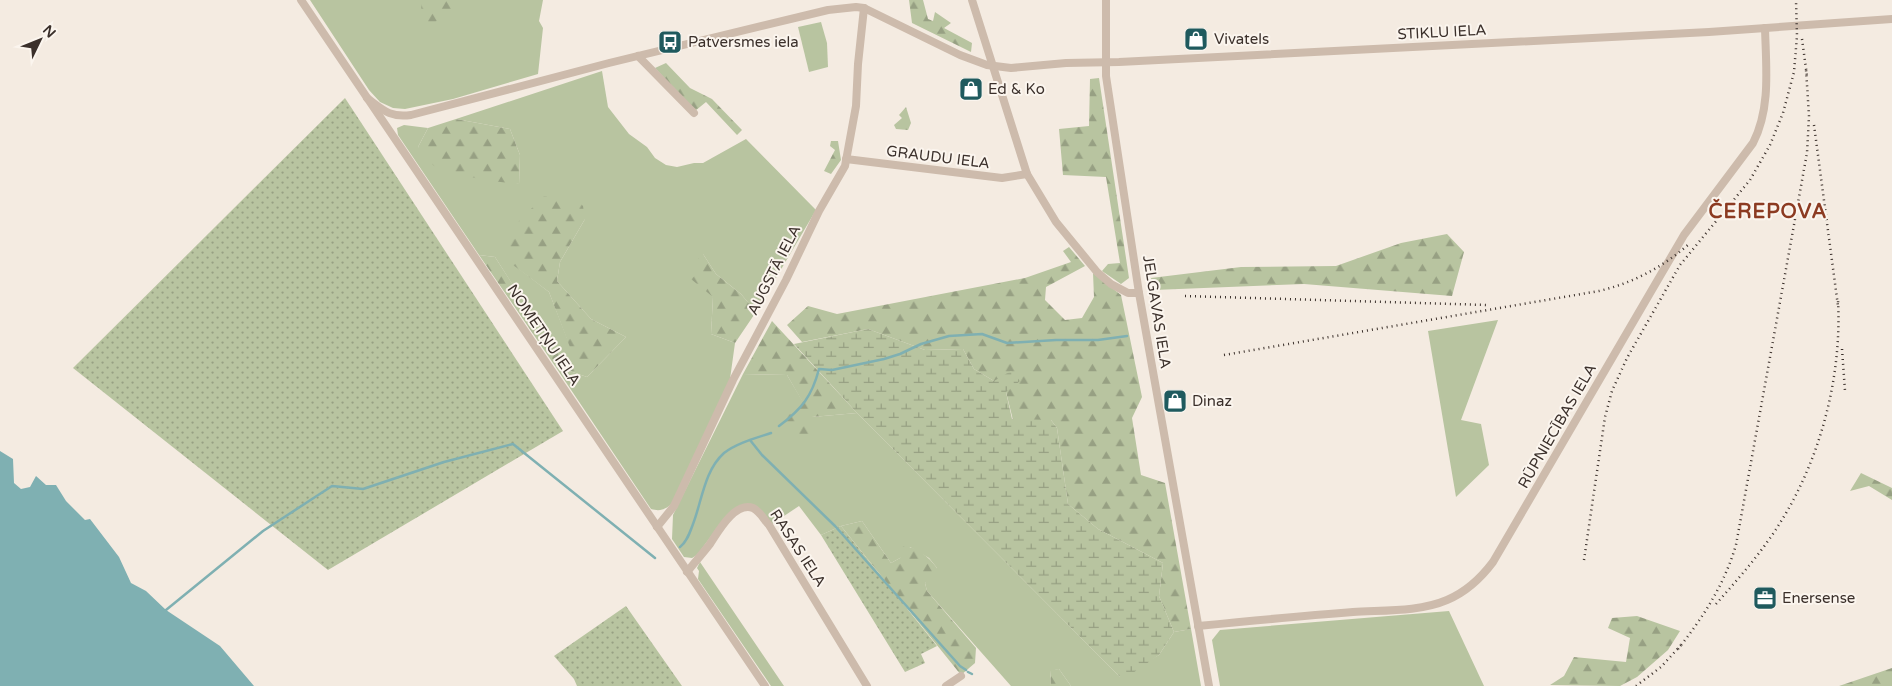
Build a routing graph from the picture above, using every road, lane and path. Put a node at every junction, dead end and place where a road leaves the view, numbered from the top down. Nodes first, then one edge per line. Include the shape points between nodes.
1 (301, 0) edge
2 (972, 0) edge
3 (1106, 0) edge
4 (860, 5) edge
5 (1892, 19) edge
6 (1765, 28) junction
7 (638, 56) junction
8 (1106, 63) junction
9 (993, 66) junction
10 (367, 98) junction
11 (694, 114) dead end
12 (846, 160) junction
13 (1027, 174) junction
14 (1139, 293) junction
15 (657, 527) junction
16 (687, 572) junction
17 (1198, 626) junction
18 (961, 676) dead end
19 (765, 686) edge
20 (867, 686) edge
21 (946, 686) edge
22 (1209, 686) edge

1 - 10 street, NOMETŅU IELA
2 - 9 street
3 - 8 street, JELGAVAS IELA
4 - 7 street
4 - 9 street via 974,62
4 - 12 street, AUGSTĀ IELA via 856,106
5 - 6 street, STIKLU IELA
6 - 8 street, STIKLU IELA
6 - 17 street, RŪPNIECĪBAS IELA via 1766,98 1759,132 1684,235 1493,562 1480,577 1469,588 1446,601 1418,608
7 - 10 street via 399,117
7 - 11 street
8 - 9 street, STIKLU IELA
8 - 14 street, JELGAVAS IELA
9 - 13 street
10 - 15 street, NOMETŅU IELA
12 - 13 street, GRAUDU IELA via 1002,178
12 - 15 street, AUGSTĀ IELA via 733,380 674,506
13 - 14 street via 1056,222 1097,272 1128,293
14 - 17 street, JELGAVAS IELA
15 - 16 street, NOMETŅU IELA
16 - 19 street, NOMETŅU IELA
16 - 20 street, RASAS IELA via 733,514 752,508 769,525
17 - 22 street, JELGAVAS IELA
18 - 21 street

